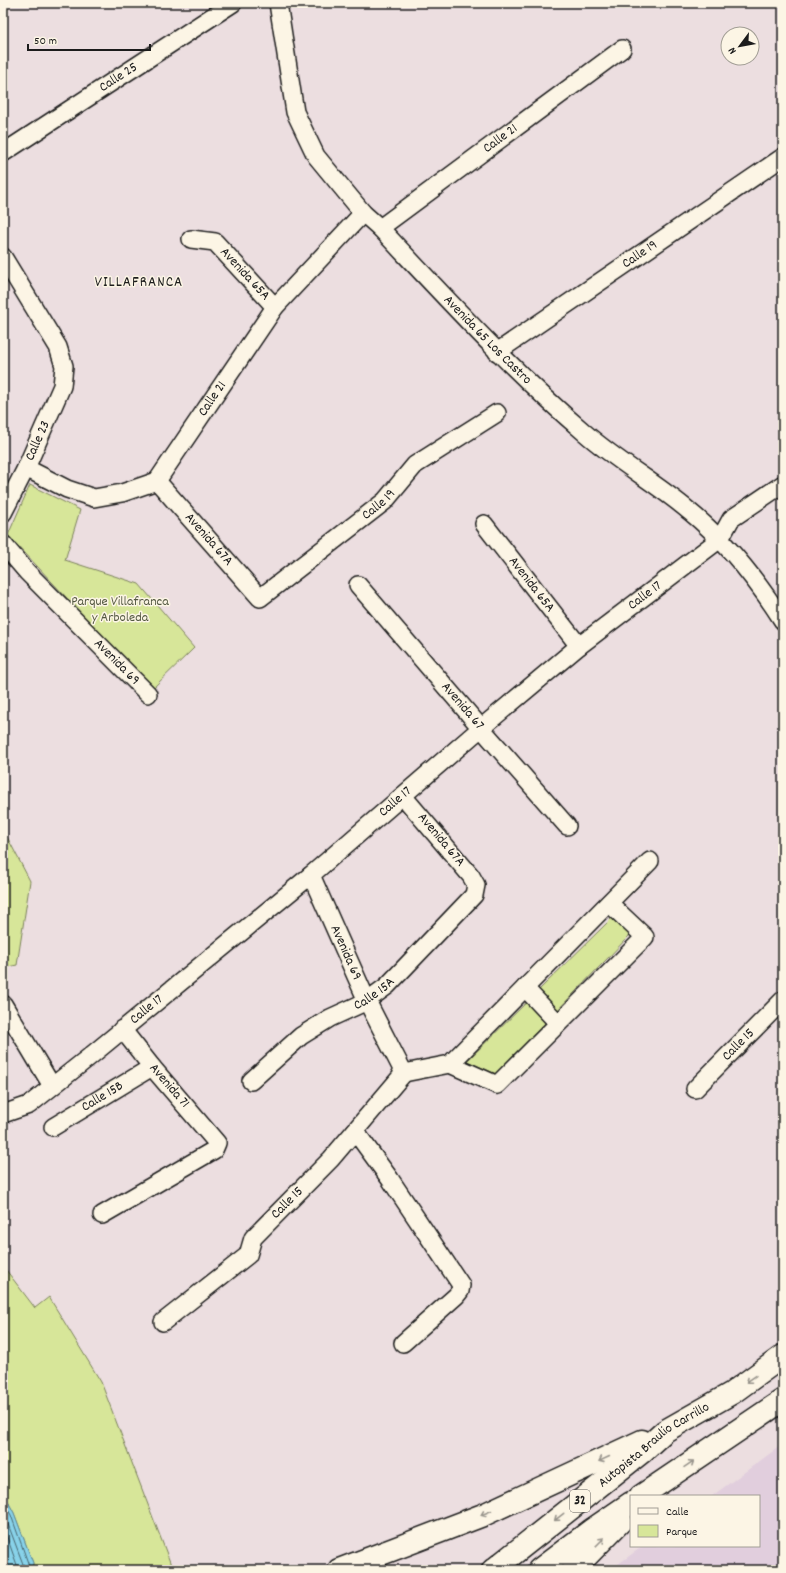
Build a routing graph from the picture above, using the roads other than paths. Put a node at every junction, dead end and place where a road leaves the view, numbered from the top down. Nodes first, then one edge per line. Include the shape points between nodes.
1 (234, 3) edge
2 (278, 3) edge
3 (622, 49) dead end
4 (3, 153) edge
5 (783, 157) edge
6 (363, 213) junction
7 (380, 228) junction
8 (191, 239) dead end
9 (3, 257) edge
10 (276, 307) junction
11 (497, 352) junction
12 (497, 414) dead end
13 (26, 468) junction
14 (157, 481) junction
15 (783, 484) edge
16 (3, 513) edge
17 (484, 524) dead end
18 (720, 539) junction
19 (3, 544) edge
20 (358, 585) dead end
21 (260, 598) joint
22 (783, 621) edge
23 (579, 646) junction
24 (148, 694) dead end
25 (481, 728) junction
26 (403, 796) junction
27 (567, 826) dead end
28 (650, 861) dead end
29 (310, 875) junction
30 (476, 886) joint
31 (609, 903) junction
32 (525, 988) junction
33 (783, 1000) edge
34 (367, 1001) junction
35 (3, 1004) edge
36 (558, 1023) junction
37 (122, 1029) junction
38 (450, 1064) junction
39 (152, 1067) junction
40 (404, 1073) junction
41 (252, 1081) dead end
42 (52, 1086) junction
43 (695, 1089) dead end
44 (3, 1114) edge
45 (53, 1127) dead end
46 (355, 1131) junction
47 (102, 1215) dead end
48 (163, 1322) dead end
49 (403, 1343) dead end
50 (783, 1356) edge
51 (783, 1400) edge
52 (665, 1431) junction
53 (648, 1492) edge
54 (630, 1503) edge
55 (630, 1512) edge
56 (339, 1570) edge
57 (493, 1570) edge
58 (539, 1570) edge
59 (573, 1570) edge

1 - 4 street, Calle 25
2 - 6 street, Avenida 65 Los Castro via 295,112 316,156
3 - 7 street, Calle 21
5 - 11 street, Calle 19
6 - 7 street, Avenida 65 Los Castro
6 - 10 street, Calle 21
7 - 11 street, Avenida 65 Los Castro
8 - 10 street, Avenida 65A via 215,242
9 - 13 street, Calle 23 via 58,347 64,366 62,386
10 - 14 street, Calle 21
11 - 18 street, Avenida 65 Los Castro via 586,435 689,511
12 - 21 street, Calle 19 via 415,465 385,501
13 - 14 street via 67,489 94,498 122,493
13 - 16 street, Calle 23
14 - 21 street, Avenida 67A
15 - 18 street, Calle 17 via 731,519
17 - 23 street, Avenida 65A
18 - 22 street, Avenida 65 Los Castro
18 - 23 street, Calle 17
19 - 24 street, Avenida 69 via 26,572
20 - 25 street, Avenida 67
23 - 25 street, Calle 17
25 - 26 street, Calle 17
25 - 27 street, Avenida 67
26 - 29 street, Calle 17
26 - 30 street, Avenida 67A via 471,876
28 - 31 street
29 - 34 street, Avenida 69
29 - 37 street, Calle 17
30 - 34 street, Calle 15A via 474,896 387,986
31 - 32 street
31 - 36 street via 645,937
32 - 36 street
32 - 38 street
33 - 43 street, Calle 15
34 - 40 street, Avenida 69
34 - 41 street, Calle 15A via 330,1018 301,1036
35 - 42 street
36 - 38 street via 497,1085
37 - 39 street, Avenida 71
37 - 42 street, Calle 17
38 - 40 street
39 - 45 street, Calle 15B
39 - 47 street, Avenida 71 via 217,1143 214,1150
40 - 46 street, Calle 15
42 - 44 street, Calle 17 via 29,1105
46 - 48 street, Calle 15 via 331,1159 252,1238 248,1255
46 - 49 street via 461,1286 456,1296
50 -> 52 highway, Autopista Braulio Carrillo / 32 via 732,1393
53 -> 51 highway
52 -> 56 highway via 483,1515
52 -> 57 highway, Autopista Braulio Carrillo / 32
54 - 58 highway, 32
59 -> 55 highway

